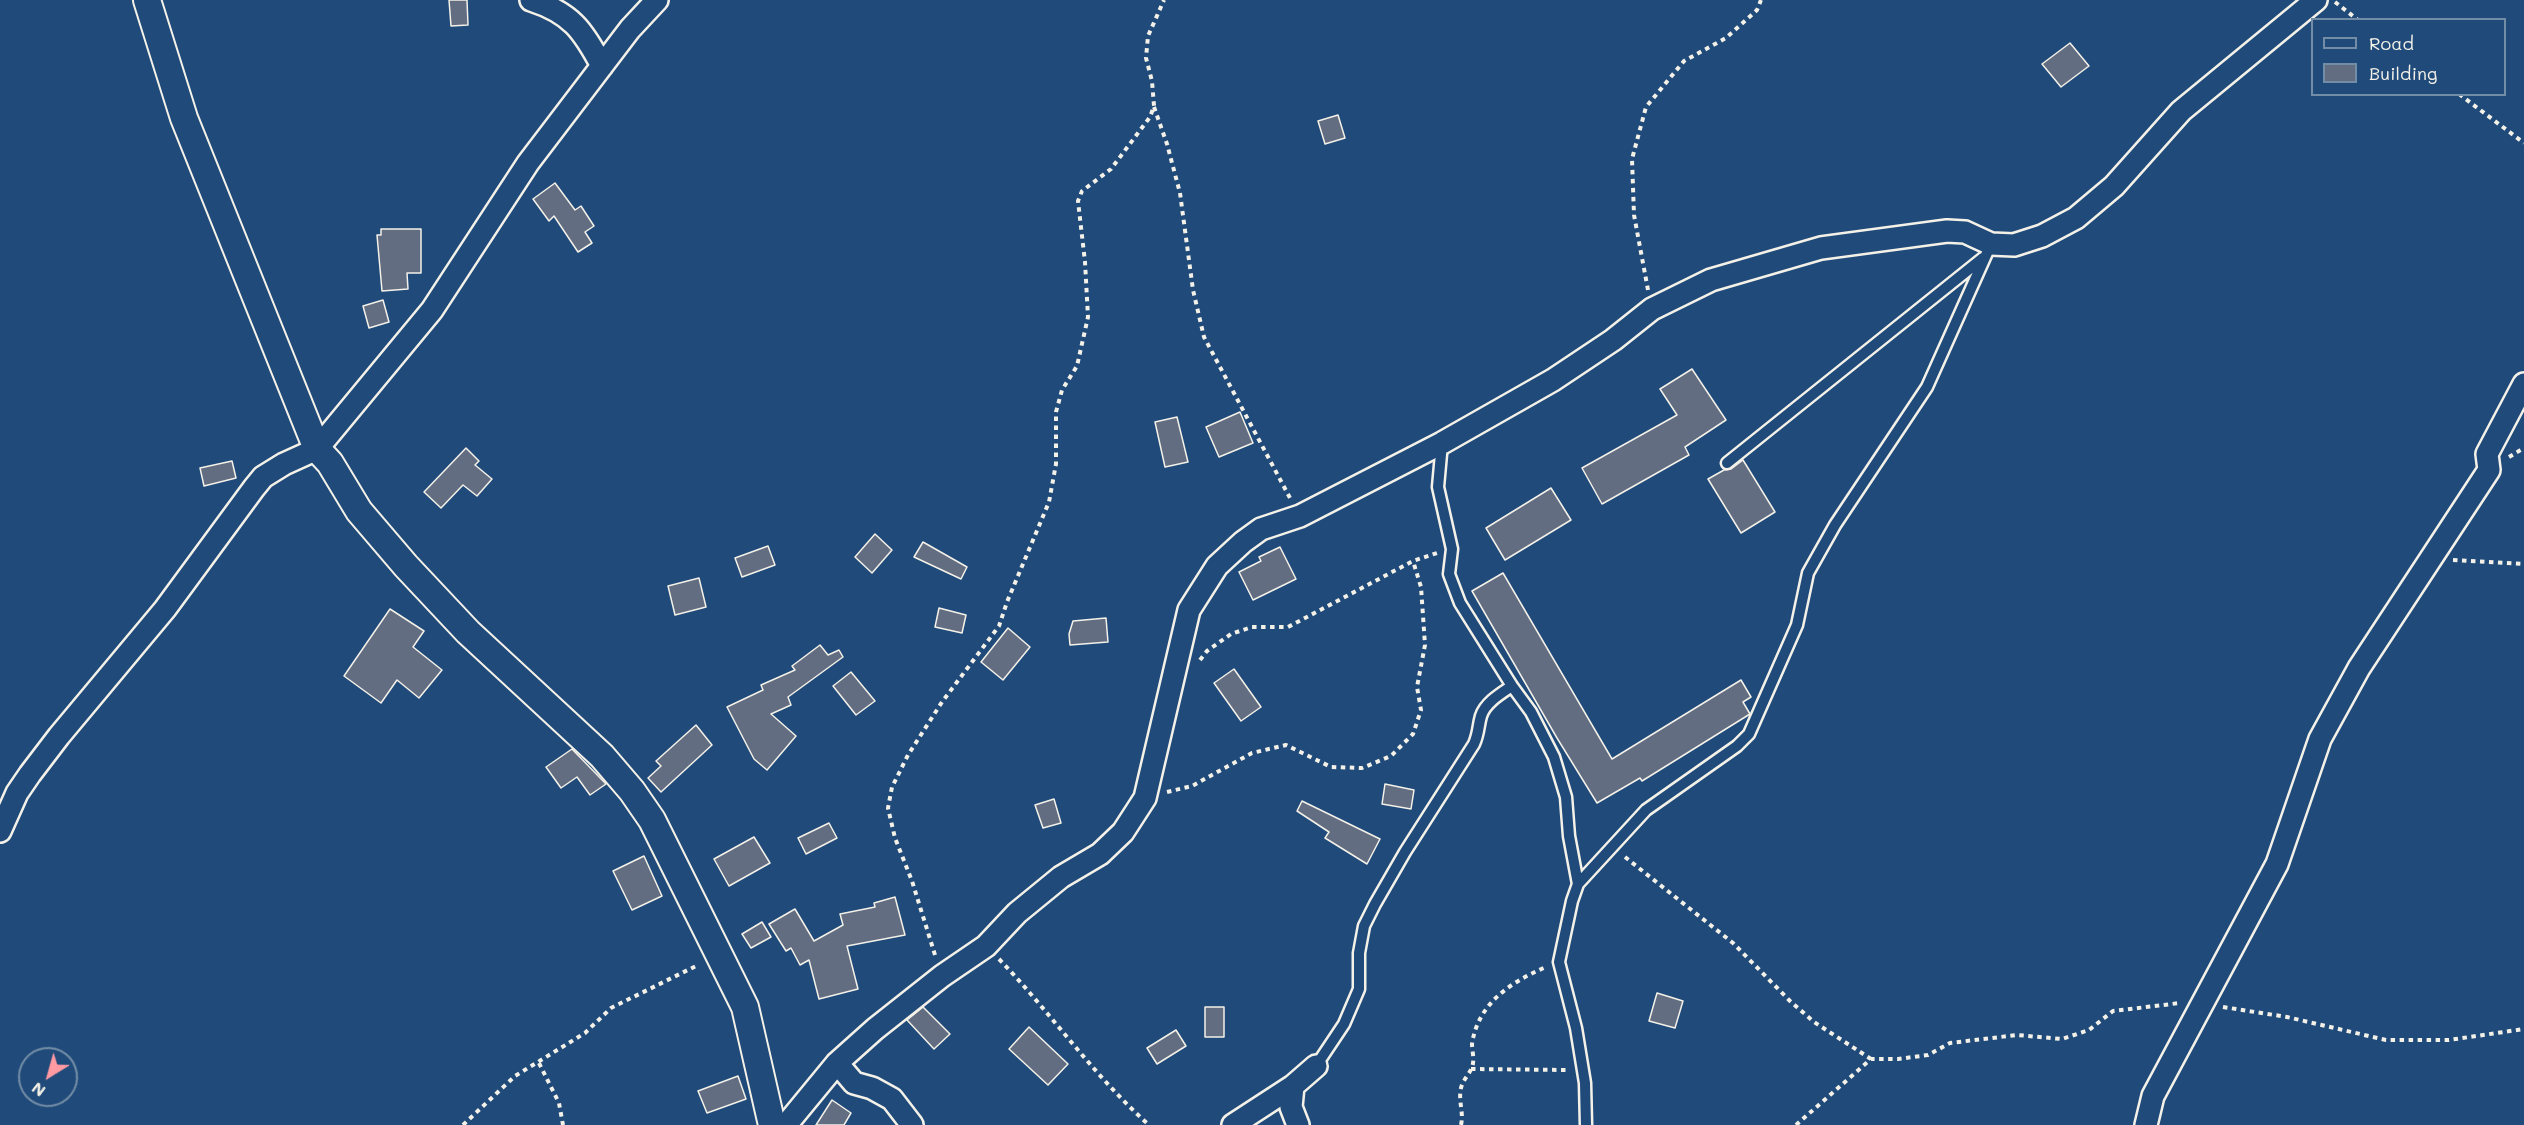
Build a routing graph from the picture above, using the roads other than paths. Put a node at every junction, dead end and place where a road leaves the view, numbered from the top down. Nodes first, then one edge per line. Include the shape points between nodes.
1 (147, 0) edge
2 (531, 0) edge
3 (657, 0) edge
4 (2316, 0) edge
5 (602, 66) junction
6 (1989, 250) junction
7 (2524, 384) edge
8 (1442, 442) junction
9 (317, 449) junction
10 (1727, 463) dead end
11 (1512, 686) junction
12 (0, 831) edge
13 (1578, 884) junction
14 (837, 1064) junction
15 (1316, 1065) joint
16 (1293, 1086) junction
17 (772, 1125) edge
18 (786, 1125) edge
19 (912, 1125) edge
20 (1233, 1125) edge
21 (1298, 1125) edge
22 (1586, 1125) edge
23 (2146, 1125) edge

1 - 9 street via 184,118
2 - 5 street via 551,7 575,23
3 - 5 street
4 - 6 street via 2181,111 2114,186 2076,218 2029,242
5 - 9 street via 528,164 432,310
6 - 8 street via 1965,232 1947,231 1821,248 1711,280 1652,309 1553,380
6 - 10 lane
6 - 13 lane via 1927,387 1834,525 1808,573 1797,625 1749,734 1646,810
7 - 23 street via 2487,454 2489,470 2359,668 2320,739 2277,864 2153,1096
8 - 11 lane via 1438,487 1452,549 1449,574 1460,603
8 - 14 street via 1300,516 1261,529 1216,566 1189,609 1145,798 1123,832 1100,854 1061,877 1017,913 986,946 875,1029
9 - 12 street via 284,464 259,483 165,609 30,774
9 - 17 street via 359,511 406,566 468,632 602,756 652,820 746,1007
11 - 13 lane via 1531,712 1554,757 1566,797
11 - 15 lane via 1485,708 1474,744 1375,904 1364,926 1359,989 1344,1024
13 - 22 lane via 1558,962 1576,1028
14 - 18 street
14 - 19 street via 854,1083 892,1099
15 - 16 street
16 - 20 street
16 - 21 street via 1291,1107

